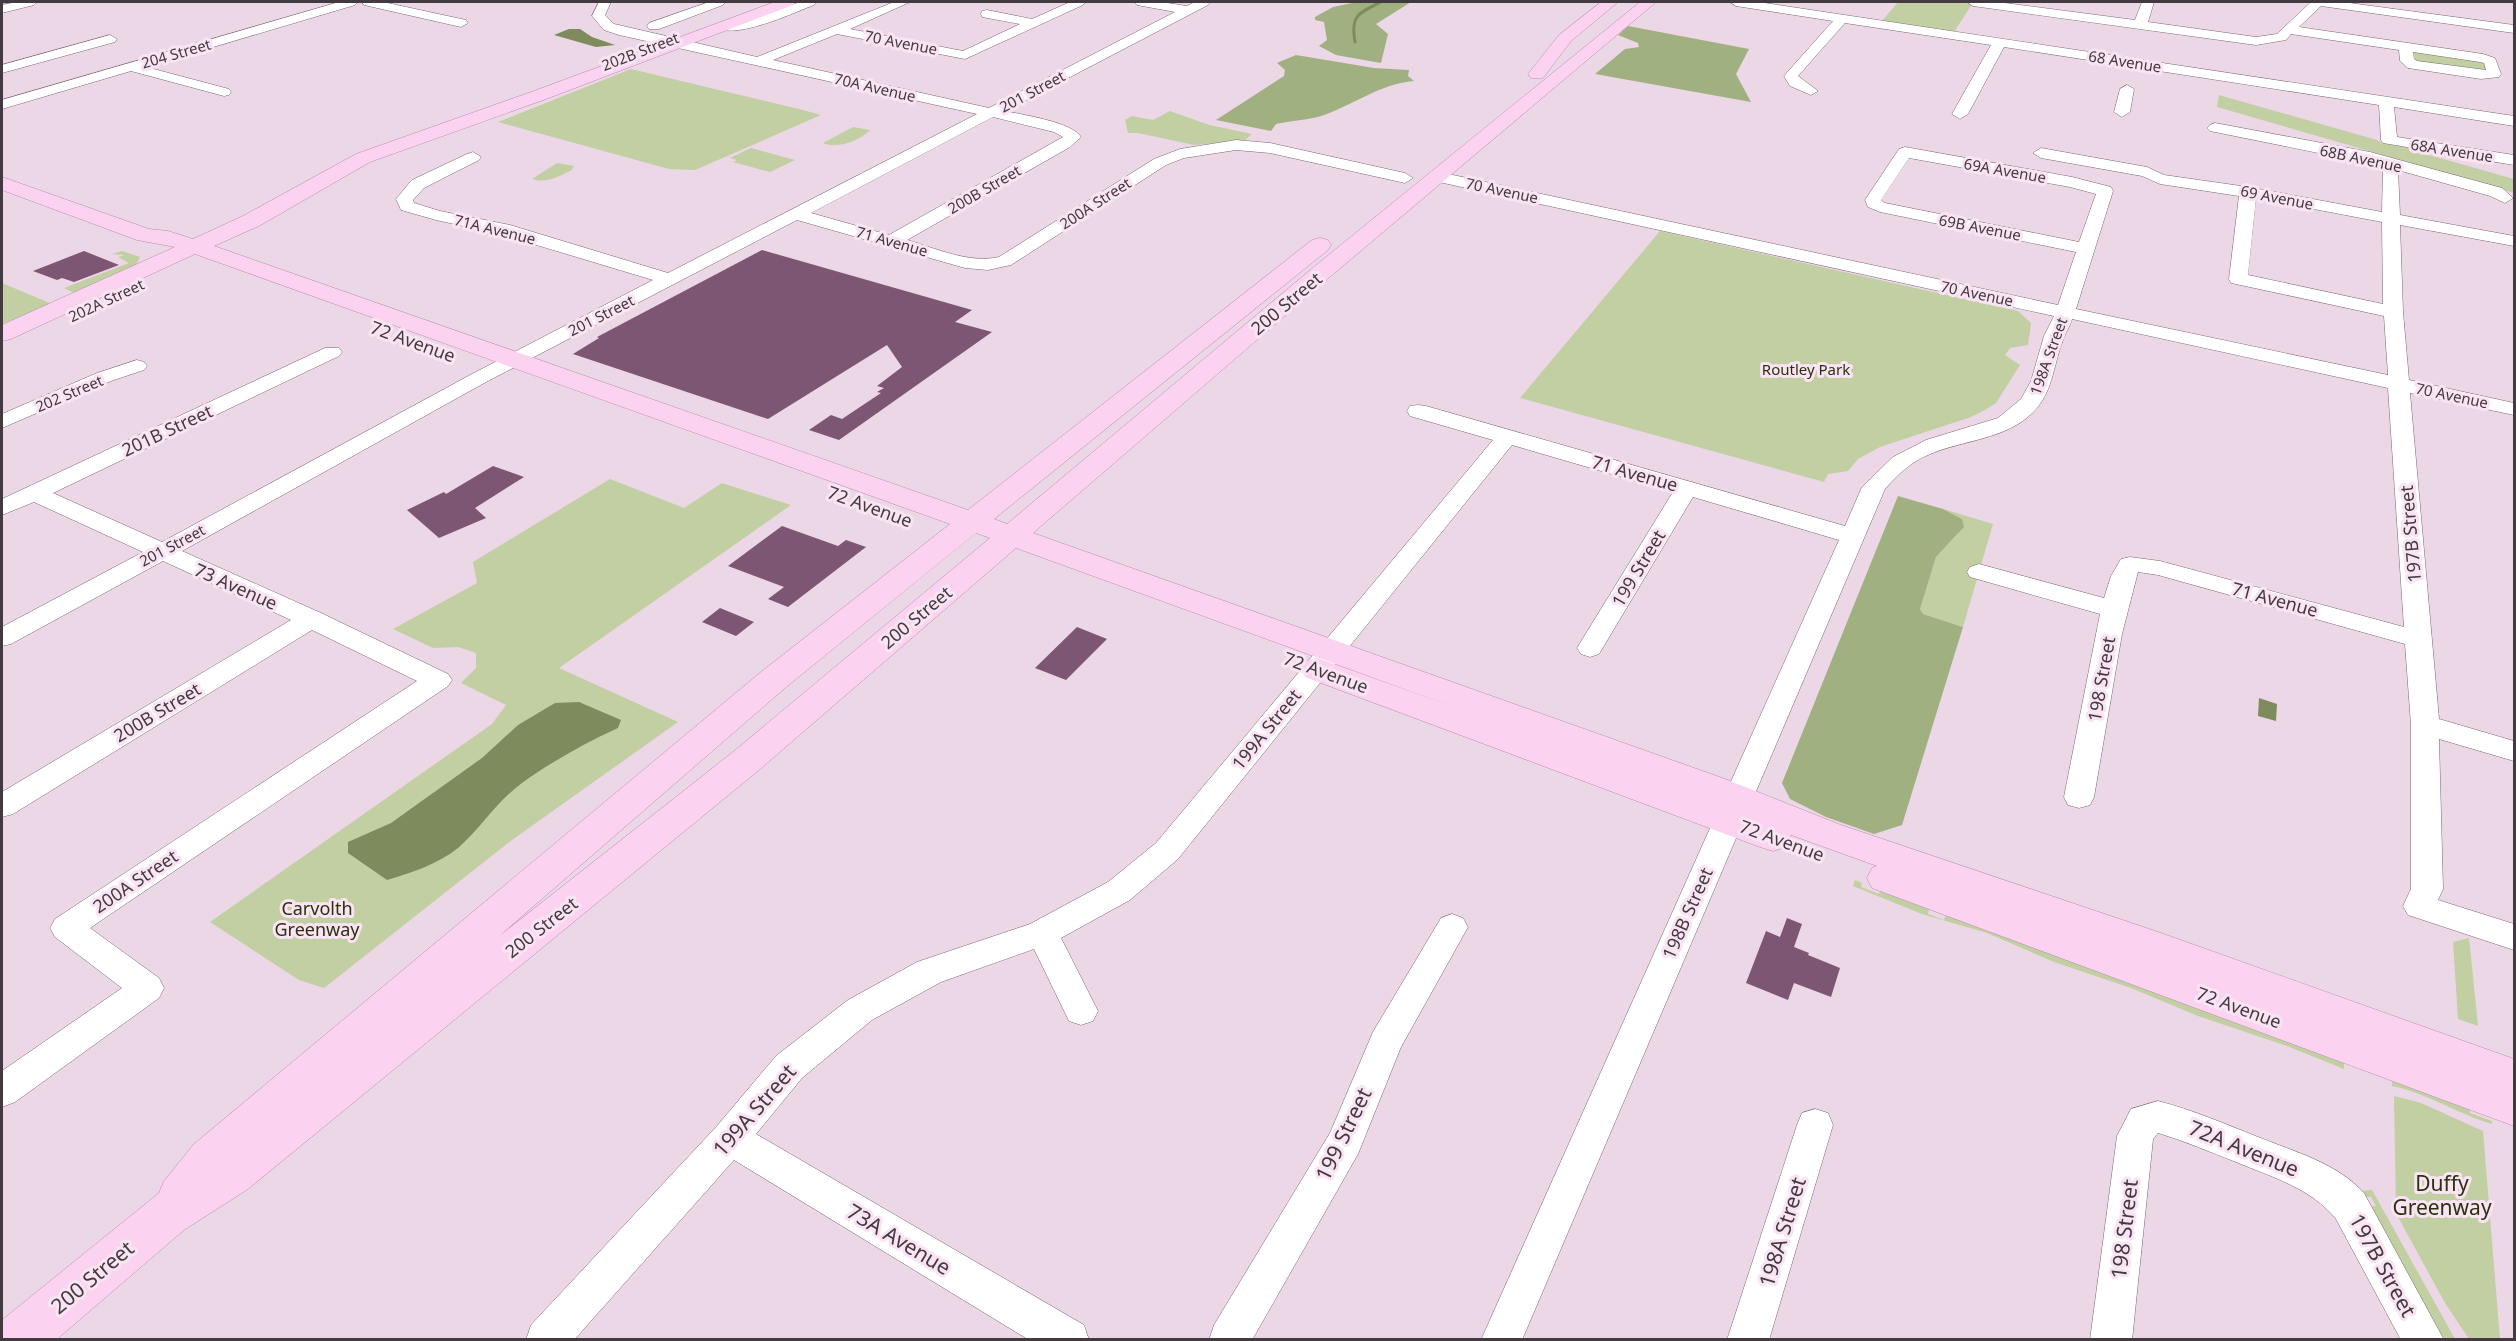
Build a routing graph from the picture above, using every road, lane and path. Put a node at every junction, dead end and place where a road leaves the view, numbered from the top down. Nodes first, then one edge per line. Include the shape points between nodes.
1 (30, 2) edge
2 (351, 2) edge
3 (368, 2) edge
4 (605, 2) edge
5 (719, 2) edge
6 (771, 2) edge
7 (788, 2) edge
8 (810, 2) edge
9 (904, 2) edge
10 (1079, 2) edge
11 (1141, 2) edge
12 (1204, 2) edge
13 (1610, 2) edge
14 (1630, 2) edge
15 (1649, 2) edge
16 (1736, 2) edge
17 (1973, 2) edge
18 (2148, 2) edge
19 (2318, 2) edge
20 (2, 9) edge
21 (1188, 10) junction
22 (660, 12) dead end
23 (987, 14) dead end
24 (680, 16) junction
25 (1842, 18) junction
26 (461, 23) dead end
27 (1033, 23) junction
28 (654, 26) dead end
29 (722, 26) junction
30 (2140, 26) junction
31 (837, 30) junction
32 (2289, 30) junction
33 (2514, 30) edge
34 (110, 39) dead end
35 (670, 42) junction
36 (2000, 42) junction
37 (2404, 46) junction
38 (759, 61) junction
39 (130, 67) junction
40 (2, 70) edge
41 (1537, 74) junction
42 (60, 89) junction
43 (2127, 89) dead end
44 (1811, 91) dead end
45 (224, 92) dead end
46 (2386, 101) junction
47 (2, 105) edge
48 (2122, 112) dead end
49 (991, 113) junction
50 (1960, 114) dead end
51 (2514, 121) edge
52 (2215, 128) dead end
53 (1072, 135) joint
54 (2041, 153) dead end
55 (473, 157) dead end
56 (2514, 160) edge
57 (2396, 164) junction
58 (1436, 166) junction
59 (1405, 178) junction
60 (2160, 179) junction
61 (2, 183) edge
62 (2105, 191) junction
63 (2248, 192) junction
64 (2505, 198) dead end
65 (1874, 204) joint
66 (796, 214) junction
67 (2392, 219) junction
68 (892, 241) junction
69 (2514, 241) edge
70 (2086, 249) junction
71 (192, 254) junction
72 (988, 266) joint
73 (669, 279) junction
74 (2064, 312) junction
75 (2393, 312) junction
76 (2, 334) edge
77 (2, 345) edge
78 (332, 352) dead end
79 (504, 365) junction
80 (137, 366) dead end
81 (2398, 384) junction
82 (2514, 409) edge
83 (1418, 411) dead end
84 (2, 422) edge
85 (1507, 437) junction
86 (1874, 487) joint
87 (1687, 488) junction
88 (34, 493) junction
89 (2, 508) edge
90 (983, 536) junction
91 (1852, 536) junction
92 (160, 552) junction
93 (2130, 564) joint
94 (1979, 572) dead end
95 (2113, 609) junction
96 (312, 619) junction
97 (2, 638) edge
98 (2419, 639) junction
99 (1590, 648) dead end
100 (1324, 659) junction
101 (438, 680) joint
102 (2425, 725) junction
103 (2514, 751) edge
104 (2079, 797) dead end
105 (2, 806) edge
106 (1732, 810) junction
107 (1452, 927) dead end
108 (1042, 933) junction
109 (2514, 937) edge
110 (1081, 1011) dead end
111 (2514, 1078) edge
112 (2, 1091) edge
113 (2514, 1107) edge
114 (2144, 1121) joint
115 (1815, 1125) dead end
116 (730, 1138) junction
117 (2339, 1193) joint
118 (17, 1340) edge
119 (546, 1340) edge
120 (1069, 1340) edge
121 (1229, 1340) edge
122 (1501, 1340) edge
123 (1748, 1340) edge
124 (2111, 1340) edge
125 (2424, 1340) edge

1 - 20 street
2 - 39 street, 204 Street
3 - 26 street
4 - 35 street via 598,16 604,24
5 - 24 street
6 - 35 main road, 202B Street
7 - 29 main road, 202B Street
8 - 29 street, 202B Street via 752,24
9 - 31 street
10 - 27 street
11 - 21 street
12 - 21 street, 201 Street
13 - 41 main road via 1565,38
14 - 41 main road, 200 Street
15 - 58 main road, 200 Street
16 - 25 street, 68 Avenue
17 - 30 street
18 - 30 street
19 - 32 street
19 - 33 street via 2479,18
21 - 49 street, 201 Street
22 - 24 street
23 - 27 street
24 - 28 street
25 - 36 street, 68 Avenue
25 - 44 street via 1791,76 1795,83
27 - 31 street, 70 Avenue via 965,55
29 - 35 main road, 202B Street
30 - 32 street via 2256,40 2278,38
31 - 38 street
32 - 37 street
34 - 40 street
35 - 38 street, 70A Avenue
35 - 71 main road, 202B Street via 363,158
36 - 46 street, 68 Avenue
36 - 50 street
37 - 37 street via 2407,61 2413,65 2494,74 2492,63 2486,59
38 - 49 street, 70A Avenue
39 - 42 street, 204 Street
39 - 45 street
40 - 42 street
41 - 58 main road, 200 Street
42 - 47 street, 204 Street
43 - 48 street
46 - 51 street, 68 Avenue
46 - 56 street, 68A Avenue via 2389,140
49 - 53 street, 70A Avenue
49 - 66 street, 201 Street
52 - 57 street, 68B Avenue
53 - 68 street, 200B Street via 1064,144
54 - 60 street, 69 Avenue via 2147,172
55 - 73 street, 71A Avenue via 418,184 404,199 406,206 504,229
57 - 64 street, 68B Avenue via 2496,192
57 - 67 street, 197B Street via 2390,167
58 - 59 main road, 200 Street
58 - 74 street, 70 Avenue
58 - 90 main road, 200 Street via 1323,271
59 - 72 street, 200A Street via 1270,148 1206,148 1160,162 1005,261
59 - 90 main road, 200 Street
60 - 62 street via 2131,182
60 - 63 street, 69 Avenue
61 - 71 main road, 72 Avenue via 145,235 147,246
62 - 65 street, 69A Avenue via 1905,152
62 - 70 street, 198A Street
63 - 67 street, 69 Avenue
63 - 75 street via 2238,279
65 - 70 street, 69B Avenue
66 - 68 street, 71 Avenue
66 - 73 street, 201 Street
67 - 69 street, 69 Avenue
67 - 75 street, 197B Street
68 - 72 street, 71 Avenue
70 - 74 street, 198A Street
71 - 76 main road, 202A Street
71 - 77 main road, 202A Street
71 - 79 main road, 72 Avenue
73 - 79 street, 201 Street
74 - 81 street, 70 Avenue
74 - 86 street, 198A Street via 2029,404 1998,426 1905,458
75 - 81 street, 197B Street
78 - 88 street, 201B Street
79 - 90 main road, 72 Avenue
79 - 92 street, 201 Street
80 - 84 street, 202 Street
81 - 82 street, 70 Avenue
81 - 98 street, 197B Street
83 - 85 street, 71 Avenue
85 - 87 street, 71 Avenue
85 - 100 street, 199A Street
86 - 91 street, 198B Street
87 - 91 street, 71 Avenue
87 - 99 street, 199 Street
88 - 89 street, 201B Street
88 - 92 street, 73 Avenue
90 - 100 main road, 72 Avenue
90 - 118 main road, 200 Street via 746,761 232,1174 167,1214
91 - 106 street, 198B Street
92 - 96 street, 73 Avenue
92 - 97 street, 201 Street
93 - 95 street, 198 Street
93 - 98 street, 71 Avenue via 2160,568
94 - 95 street
95 - 104 street, 198 Street
96 - 101 street, 73 Avenue
96 - 105 street, 200B Street
98 - 102 street, 197B Street
100 - 106 main road, 72 Avenue via 1701,784
100 - 108 street, 199A Street via 1167,851 1119,891
101 - 112 street, 200A Street via 66,928 147,988
102 - 103 street
102 - 109 street, 197B Street via 2427,888 2419,906
106 - 111 main road, 72 Avenue via 2024,901
106 - 113 main road, 72 Avenue
106 - 122 street, 198B Street
107 - 121 street, 199 Street via 1385,1042 1345,1142
108 - 110 street
108 - 116 street, 199A Street via 929,972 860,1010 789,1067
114 - 117 street, 72A Avenue via 2158,1117 2184,1124 2310,1175
114 - 124 street, 198 Street via 2133,1149
115 - 123 street, 198A Street
116 - 119 street, 199A Street
116 - 120 street, 73A Avenue
117 - 125 street, 197B Street via 2350,1206

